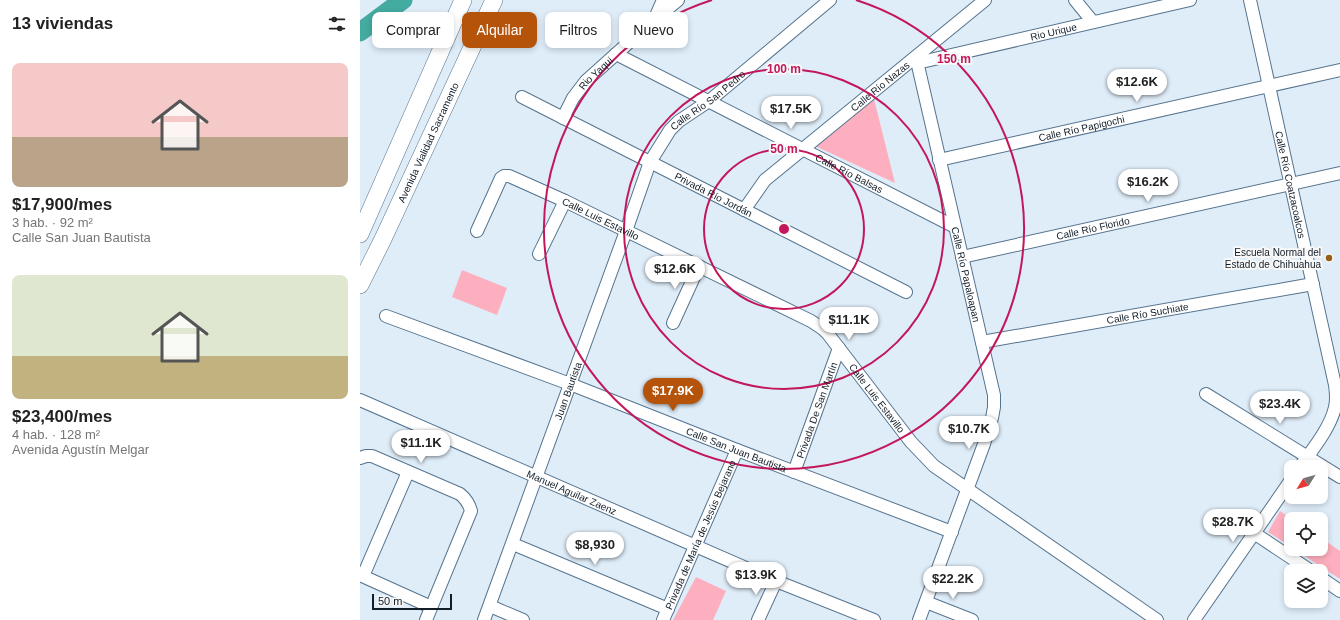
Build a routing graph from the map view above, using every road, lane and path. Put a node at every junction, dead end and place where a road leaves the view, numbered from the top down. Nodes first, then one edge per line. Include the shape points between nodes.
1 (463, 0) edge
2 (494, 0) edge
3 (662, 0) edge
4 (678, 0) edge
5 (830, 0) edge
6 (985, 0) edge
7 (1075, 0) edge
8 (1190, 0) edge
9 (1250, 0) edge
10 (658, 12) edge
11 (663, 12) edge
12 (1093, 22) junction
13 (623, 48) edge
14 (616, 54) junction
15 (916, 60) junction
16 (1340, 70) edge
17 (1269, 86) junction
18 (522, 97) dead end
19 (709, 101) junction
20 (563, 118) junction
21 (802, 149) junction
22 (939, 160) junction
23 (650, 162) junction
24 (1340, 173) edge
25 (1291, 184) junction
26 (565, 201) junction
27 (744, 210) junction
28 (955, 227) junction
29 (478, 231) dead end
30 (626, 231) junction
31 (360, 234) edge
32 (539, 254) dead end
33 (962, 257) junction
34 (699, 266) junction
35 (1313, 284) junction
36 (360, 285) edge
37 (906, 292) dead end
38 (386, 316) dead end
39 (673, 323) dead end
40 (982, 342) junction
41 (839, 348) junction
42 (570, 384) junction
43 (1206, 394) dead end
44 (360, 400) edge
45 (737, 450) junction
46 (1308, 457) junction
47 (360, 458) edge
48 (1306, 460) edge
49 (408, 472) junction
50 (794, 472) junction
51 (537, 476) junction
52 (1340, 477) edge
53 (967, 489) junction
54 (1284, 490) edge
55 (952, 532) junction
56 (1254, 533) junction
57 (513, 544) junction
58 (696, 546) junction
59 (1300, 564) edge
60 (362, 576) edge
61 (776, 581) junction
62 (1328, 583) edge
63 (1340, 591) edge
64 (926, 602) junction
65 (490, 606) junction
66 (431, 607) junction
67 (666, 615) edge
68 (845, 615) edge
69 (426, 620) edge
70 (484, 620) edge
71 (523, 620) edge
72 (758, 620) edge
73 (874, 620) edge
74 (919, 620) edge
75 (972, 620) edge
76 (1157, 620) edge
77 (1194, 620) edge

1 - 31 highway
2 - 36 highway, Avenida Vialidad Sacramento
3 - 10 street
4 - 11 street, Rio Yaqui
5 - 19 street, Calle Río San Pedro
6 - 15 street, Calle Río Nazas
7 - 12 street
8 - 12 street, Rio Urique
9 - 17 street, Calle Río Coatzacoalcos
12 - 15 street, Rio Urique
13 - 14 street, Rio Yaqui
14 - 19 street, Calle Río Balsas
14 - 20 street, Rio Yaqui via 586,81 573,98
15 - 21 street, Calle Río Nazas
15 - 22 street, Calle Río Papaloapan
16 - 17 street, Calle Río Papigochi
17 - 22 street, Calle Río Papigochi
17 - 25 street, Calle Río Coatzacoalcos
18 - 20 street, Privada Río Jordán
19 - 21 street, Calle Río Balsas
19 - 23 street, Calle Río San Pedro via 670,130
20 - 23 street, Privada Río Jordán
21 - 27 street, Calle Río Nazas via 765,180
21 - 28 street, Calle Río Balsas
22 - 28 street, Calle Río Papaloapan
23 - 27 street, Privada Río Jordán
23 - 30 street, Juan Bautista
24 - 25 street, Calle Río Florido
25 - 33 street, Calle Río Florido
25 - 35 street, Calle Río Coatzacoalcos
26 - 29 street, Calle Luis Estavillo via 504,176
26 - 30 street, Calle Luis Estavillo
26 - 32 street
27 - 37 street, Privada Río Jordán
28 - 33 street, Calle Río Papaloapan
30 - 34 street, Calle Luis Estavillo
30 - 42 street, Juan Bautista
33 - 40 street, Calle Río Papaloapan
34 - 39 street
34 - 41 street, Calle Luis Estavillo via 816,324
35 - 40 street, Calle Río Suchiate
35 - 46 street, Calle Río Coatzacoalcos via 1333,372 1336,398 1335,409 1326,429
38 - 42 street, Calle San Juan Bautista
40 - 53 street, Calle Río Papaloapan via 994,395 994,407 984,444
41 - 50 street, Privada De San Martín
41 - 53 street, Calle Luis Estavillo via 924,457
42 - 45 street, Calle San Juan Bautista
42 - 51 street, Juan Bautista
43 - 46 street
44 - 51 street, Manuel Aguilar Zaenz
45 - 50 street, Calle San Juan Bautista
45 - 58 street, Privada de María de Jesús Bejarano
46 - 48 street, Calle Río Coatzacoalcos
46 - 52 street
47 - 49 street via 372,456
49 - 60 street
49 - 66 street via 460,494 468,502 471,511
50 - 55 street, Calle San Juan Bautista
51 - 57 street, Juan Bautista
51 - 58 street, Manuel Aguilar Zaenz
53 - 55 street, Calle Río Papaloapan
53 - 76 street, Calle Luis Estavillo
54 - 56 street
55 - 64 street, Calle Río Papaloapan
56 - 59 street
56 - 77 street
57 - 65 street, Juan Bautista
57 - 67 street
58 - 61 street, Manuel Aguilar Zaenz
58 - 67 street, Privada de María de Jesús Bejarano
60 - 66 street
61 - 68 street, Manuel Aguilar Zaenz
61 - 72 street
62 - 63 street
64 - 74 street, Calle Río Papaloapan
64 - 75 street
65 - 70 street, Juan Bautista
65 - 71 street
66 - 69 street
68 - 73 street, Manuel Aguilar Zaenz

